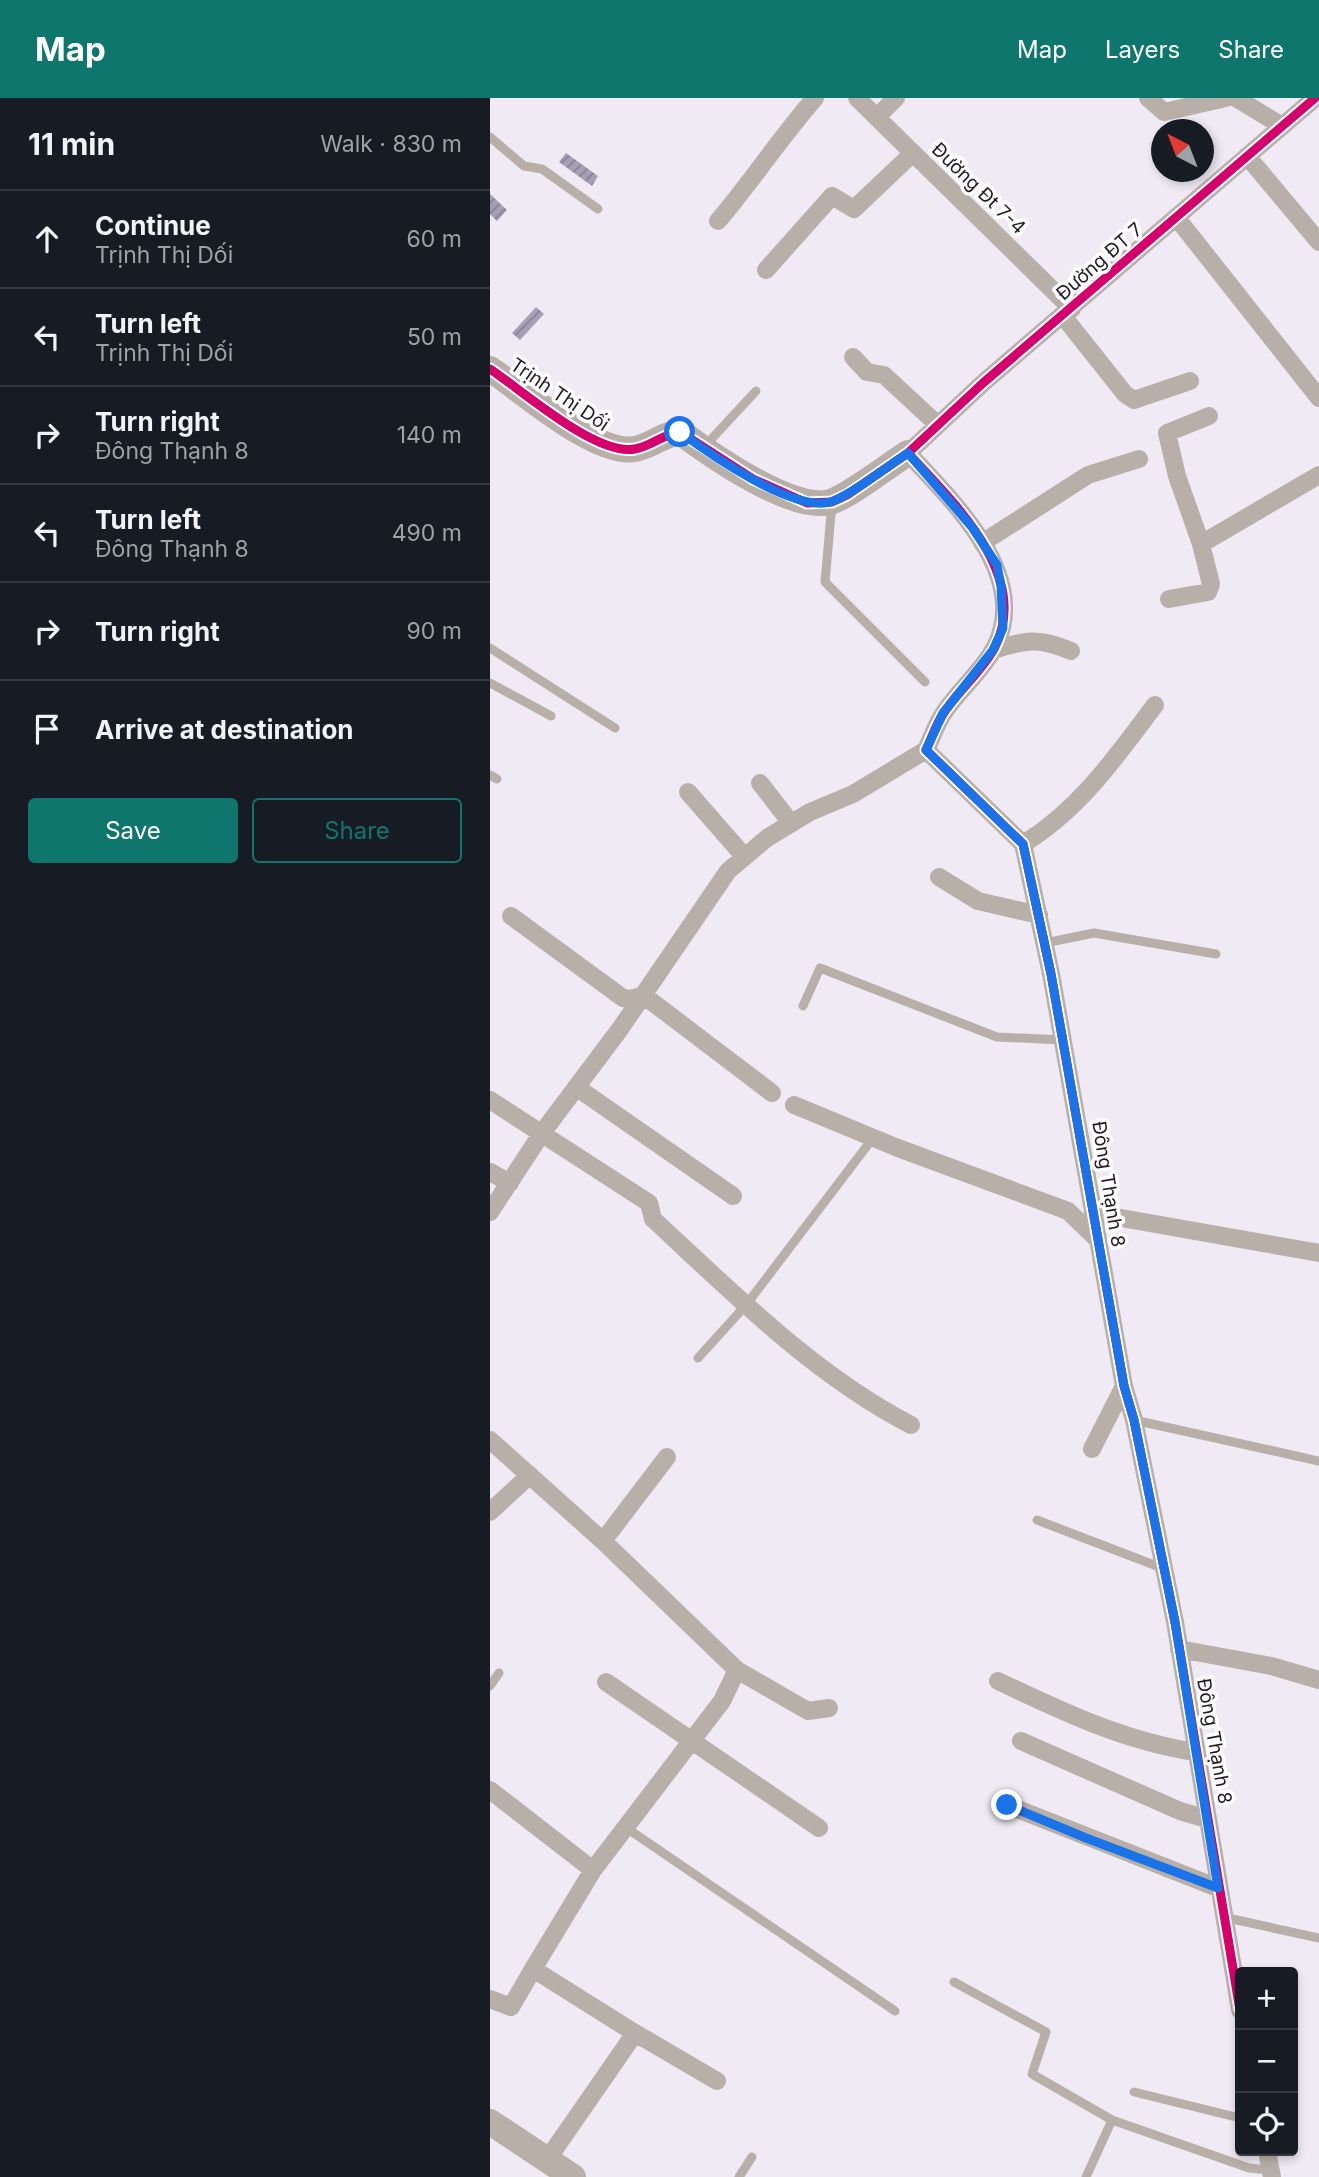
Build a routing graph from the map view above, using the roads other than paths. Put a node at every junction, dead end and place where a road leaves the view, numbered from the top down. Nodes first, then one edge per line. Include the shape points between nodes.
1 (815, 98) edge
2 (857, 98) edge
3 (896, 98) edge
4 (1148, 98) edge
5 (1226, 98) edge
6 (1236, 98) edge
7 (1315, 98) edge
8 (877, 117) junction
9 (1282, 126) junction
10 (490, 137) edge
11 (913, 153) junction
12 (1247, 156) junction
13 (598, 209) dead end
14 (1176, 217) junction
15 (718, 221) dead end
16 (1319, 242) edge
17 (766, 270) dead end
18 (1068, 312) junction
19 (853, 357) dead end
20 (490, 369) edge
21 (1189, 381) dead end
22 (756, 391) dead end
23 (1319, 398) edge
24 (1209, 416) dead end
25 (938, 425) junction
26 (703, 449) junction
27 (908, 453) junction
28 (1139, 459) dead end
29 (1319, 475) edge
30 (832, 502) junction
31 (982, 543) junction
32 (1201, 544) junction
33 (1169, 599) dead end
34 (490, 648) edge
35 (993, 650) junction
36 (1071, 651) dead end
37 (925, 682) dead end
38 (490, 683) edge
39 (1155, 705) dead end
40 (551, 716) dead end
41 (615, 728) dead end
42 (926, 750) junction
43 (760, 783) dead end
44 (688, 792) dead end
45 (791, 823) junction
46 (1023, 844) junction
47 (743, 855) junction
48 (939, 877) dead end
49 (1039, 915) junction
50 (511, 916) dead end
51 (1045, 943) junction
52 (1216, 954) dead end
53 (643, 995) junction
54 (803, 1006) dead end
55 (1063, 1040) junction
56 (576, 1087) junction
57 (772, 1093) dead end
58 (490, 1100) edge
59 (794, 1105) dead end
60 (542, 1133) junction
61 (873, 1138) junction
62 (490, 1172) edge
63 (510, 1183) junction
64 (733, 1196) dead end
65 (490, 1212) edge
66 (1093, 1213) junction
67 (1096, 1238) junction
68 (1319, 1253) edge
69 (746, 1305) junction
70 (698, 1358) dead end
71 (1124, 1386) junction
72 (1134, 1420) junction
73 (911, 1425) dead end
74 (490, 1440) edge
75 (1092, 1449) dead end
76 (667, 1457) dead end
77 (1319, 1461) edge
78 (530, 1475) junction
79 (490, 1513) edge
80 (1037, 1520) dead end
81 (603, 1541) junction
82 (1162, 1568) junction
83 (1179, 1649) junction
84 (737, 1671) junction
85 (499, 1674) dead end
86 (1319, 1679) edge
87 (998, 1681) dead end
88 (607, 1682) dead end
89 (490, 1686) edge
90 (829, 1708) dead end
91 (1021, 1741) dead end
92 (690, 1742) junction
93 (1195, 1752) junction
94 (490, 1790) edge
95 (1007, 1805) dead end
96 (1207, 1819) junction
97 (625, 1827) junction
98 (819, 1828) dead end
99 (593, 1870) junction
100 (1218, 1888) junction
101 (1223, 1917) junction
102 (1319, 1938) edge
103 (533, 1969) junction
104 (954, 1982) dead end
105 (1235, 1983) edge
106 (490, 1999) edge
107 (895, 2011) dead end
108 (635, 2033) junction
109 (717, 2081) dead end
110 (1134, 2092) dead end
111 (1235, 2117) edge
112 (1112, 2120) junction
113 (490, 2122) edge
114 (752, 2157) dead end
115 (547, 2160) junction
116 (1271, 2173) edge
117 (573, 2177) edge
118 (738, 2177) edge
119 (1086, 2177) edge

1 - 15 street
2 - 8 street, Đường Đt 7-4
3 - 8 street
4 - 5 street via 1164,112
6 - 9 street
7 - 9 street, Đường ĐT 7
8 - 11 street, Đường Đt 7-4
9 - 12 street, Đường ĐT 7
10 - 13 lane via 524,166 542,169
11 - 17 street via 854,209 832,196
11 - 18 street, Đường Đt 7-4
12 - 14 street, Đường ĐT 7
12 - 16 street
14 - 18 street, Đường ĐT 7
14 - 23 street
18 - 21 street, Đường Đt 7-4 via 1125,394 1135,400
18 - 25 street, Đường ĐT 7
19 - 25 street via 867,372 884,375
20 - 26 street, Trịnh Thị Dối via 584,436 607,446 635,449 667,433 680,432
22 - 26 lane
24 - 32 street via 1167,433
25 - 27 street, Đường ĐT 7
26 - 30 street, Trịnh Thị Dối via 753,479 807,503
27 - 30 street
27 - 31 street
28 - 31 street via 1088,475
29 - 32 street
30 - 37 lane via 825,582
31 - 35 street via 997,565 1001,586 1003,628
32 - 33 street via 1211,584 1208,592
34 - 41 lane
35 - 36 street via 1026,640 1050,642
35 - 42 street via 943,713
38 - 40 lane
39 - 46 street via 1099,779 1052,826
42 - 45 street via 853,794
42 - 46 street
43 - 45 street
44 - 47 street
45 - 47 street
46 - 49 street, Đông Thạnh 8
47 - 53 street
48 - 49 street via 978,901
49 - 51 street, Đông Thạnh 8
50 - 53 street via 623,998
51 - 52 lane via 1094,933
51 - 55 street, Đông Thạnh 8
53 - 56 street
53 - 57 street
54 - 55 lane via 820,968 998,1037
55 - 66 street, Đông Thạnh 8
56 - 60 street
56 - 64 street
58 - 60 street
59 - 61 street
60 - 63 street
60 - 69 street via 649,1203 653,1219
61 - 67 street via 1068,1210
61 - 69 lane
62 - 63 street
63 - 65 street
66 - 67 street, Đông Thạnh 8
66 - 68 street
67 - 71 street, Đông Thạnh 8
69 - 70 lane
69 - 73 street via 809,1358
71 - 72 street, Đông Thạnh 8
71 - 75 street
72 - 77 lane
72 - 82 street, Đông Thạnh 8
74 - 78 street
76 - 81 street
78 - 79 street
78 - 81 street
80 - 82 lane
81 - 84 street
82 - 83 street, Đông Thạnh 8
83 - 86 street
83 - 93 street, Đông Thạnh 8
84 - 90 street via 808,1712
84 - 92 street
85 - 89 lane
87 - 93 street via 1092,1726
88 - 92 street
91 - 96 street
92 - 97 street
92 - 98 street
93 - 96 street, Đông Thạnh 8
94 - 99 street
95 - 100 street
96 - 100 street, Đông Thạnh 8
97 - 99 street
97 - 107 lane
99 - 103 street
100 - 101 street, Đông Thạnh 8
101 - 102 lane
101 - 105 street, Đông Thạnh 8
103 - 106 street via 511,2007
103 - 108 street
104 - 112 lane via 1046,2032 1032,2074
108 - 109 street
108 - 115 street
110 - 111 lane
112 - 116 lane
112 - 119 lane
113 - 115 street
114 - 118 lane
115 - 117 street

